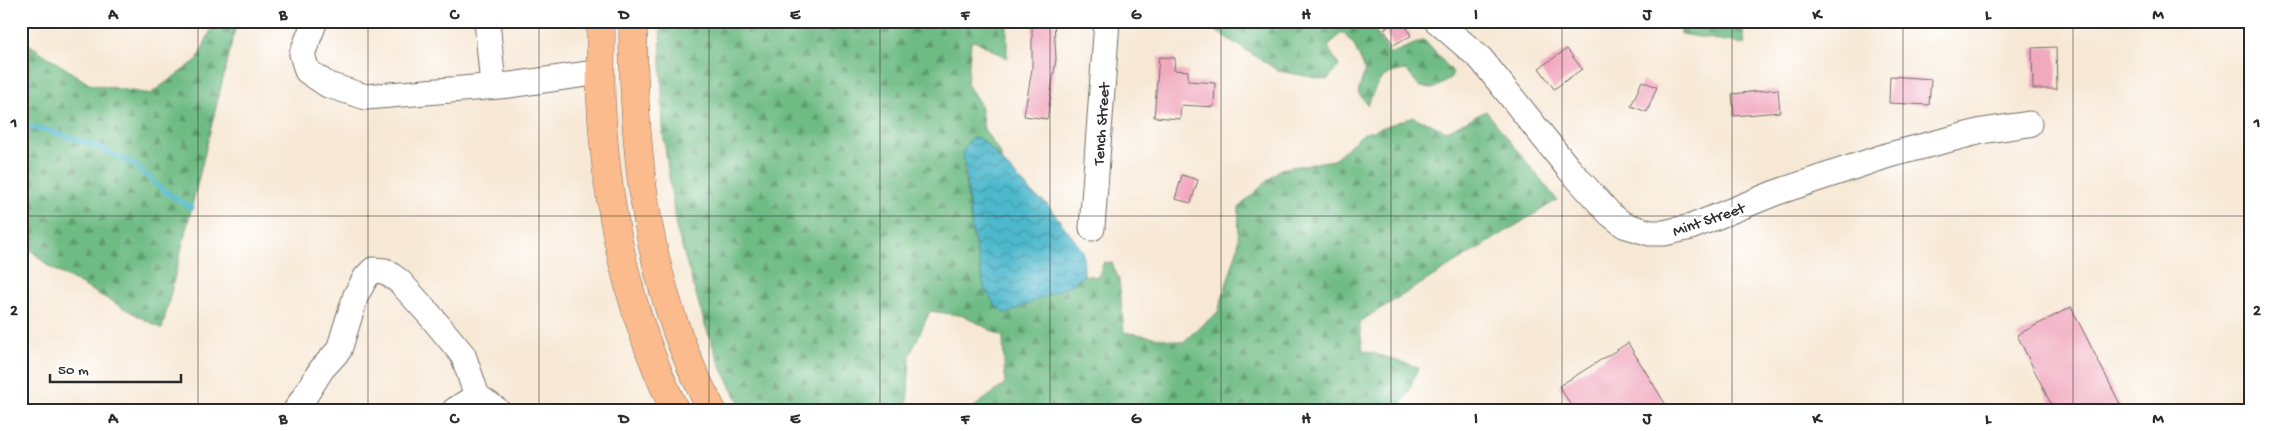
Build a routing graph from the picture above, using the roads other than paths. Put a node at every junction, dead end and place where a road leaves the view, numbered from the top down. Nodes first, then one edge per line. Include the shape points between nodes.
1 (315, 21) edge
2 (487, 21) edge
3 (601, 21) edge
4 (634, 21) edge
5 (1107, 21) edge
6 (1437, 21) edge
7 (601, 72) junction
8 (493, 86) junction
9 (2029, 124) dead end
10 (1092, 228) dead end
11 (487, 403) edge
12 (296, 410) edge
13 (456, 410) edge
14 (675, 410) edge
15 (712, 410) edge

1 - 8 street via 302,54 307,71 328,85 366,97
2 - 8 street
3 - 7 main road
4 - 15 main road via 637,149 651,240 687,356
5 - 10 street, Tench Street
6 - 9 street, Mint Street via 1481,59 1569,169 1610,214 1624,225 1650,233 1691,227 1775,193 1889,155 1982,130
7 - 8 street
7 - 14 main road via 606,161 622,257 642,330
11 - 12 street via 463,355 399,281 385,271 373,270 356,295 339,350 321,370
11 - 13 street

